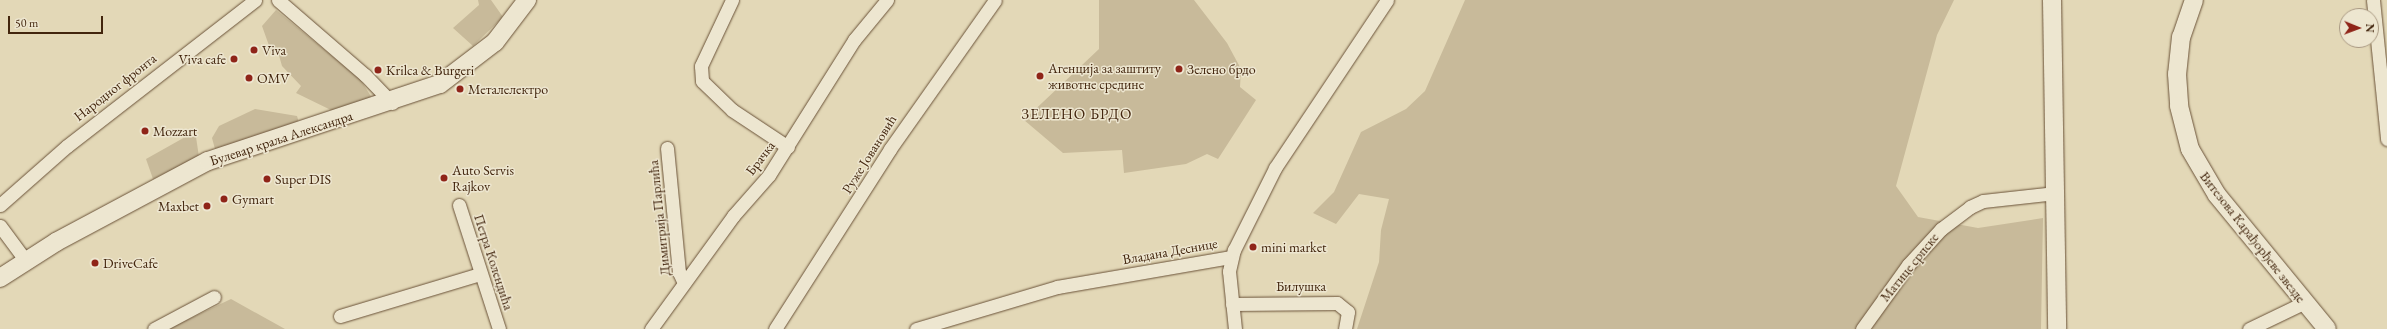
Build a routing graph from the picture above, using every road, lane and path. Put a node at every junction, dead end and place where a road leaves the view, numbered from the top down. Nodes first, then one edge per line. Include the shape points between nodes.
1 (255, 0) edge
2 (278, 0) edge
3 (527, 0) edge
4 (732, 0) edge
5 (886, 0) edge
6 (995, 0) edge
7 (1387, 0) edge
8 (2052, 0) edge
9 (2194, 0) edge
10 (2373, 0) edge
11 (392, 103) junction
12 (2387, 139) edge
13 (788, 147) junction
14 (667, 148) dead end
15 (2056, 193) junction
16 (0, 205) edge
17 (459, 205) dead end
18 (0, 226) edge
19 (1232, 257) junction
20 (26, 261) junction
21 (480, 274) junction
22 (0, 278) edge
23 (684, 283) junction
24 (214, 297) dead end
25 (2305, 302) junction
26 (1232, 304) junction
27 (340, 316) dead end
28 (154, 329) edge
29 (499, 329) edge
30 (651, 329) edge
31 (775, 329) edge
32 (916, 329) edge
33 (1235, 329) edge
34 (1345, 329) edge
35 (1862, 329) edge
36 (2057, 329) edge
37 (2249, 329) edge
38 (2327, 329) edge

1 - 16 street, Народног фронта via 67,146
2 - 11 street via 365,75
3 - 11 main road, Булевар краља Александра via 505,32 471,62 440,84
4 - 13 street via 701,66 702,81 732,110
5 - 13 street, Брачка via 854,40
6 - 31 street, Руже Јовановић via 890,149
7 - 19 street, Владана Деснице via 1275,168
8 - 15 main road
9 - 25 main road, Витезова Карађорђеве звезде via 2181,38 2177,74 2179,106 2190,149 2217,196
10 - 12 street
11 - 20 main road, Булевар краља Александра via 280,135 208,161
13 - 23 street, Брачка
14 - 23 street, Димитрија Парлића via 679,272
15 - 35 street, Матице српске via 1983,201 1970,207 1940,229 1908,265
15 - 36 main road
17 - 21 street, Петра Колендића
18 - 20 street
19 - 26 street via 1228,271
19 - 32 street, Владана Деснице via 1057,287
20 - 22 main road, Булевар краља Александра
21 - 27 street
21 - 29 street, Петра Колендића
23 - 30 street, Брачка
24 - 28 street
25 - 37 street
25 - 38 main road, Витезова Карађорђеве звезде
26 - 33 street
26 - 34 street, Билушка via 1337,303 1348,312

